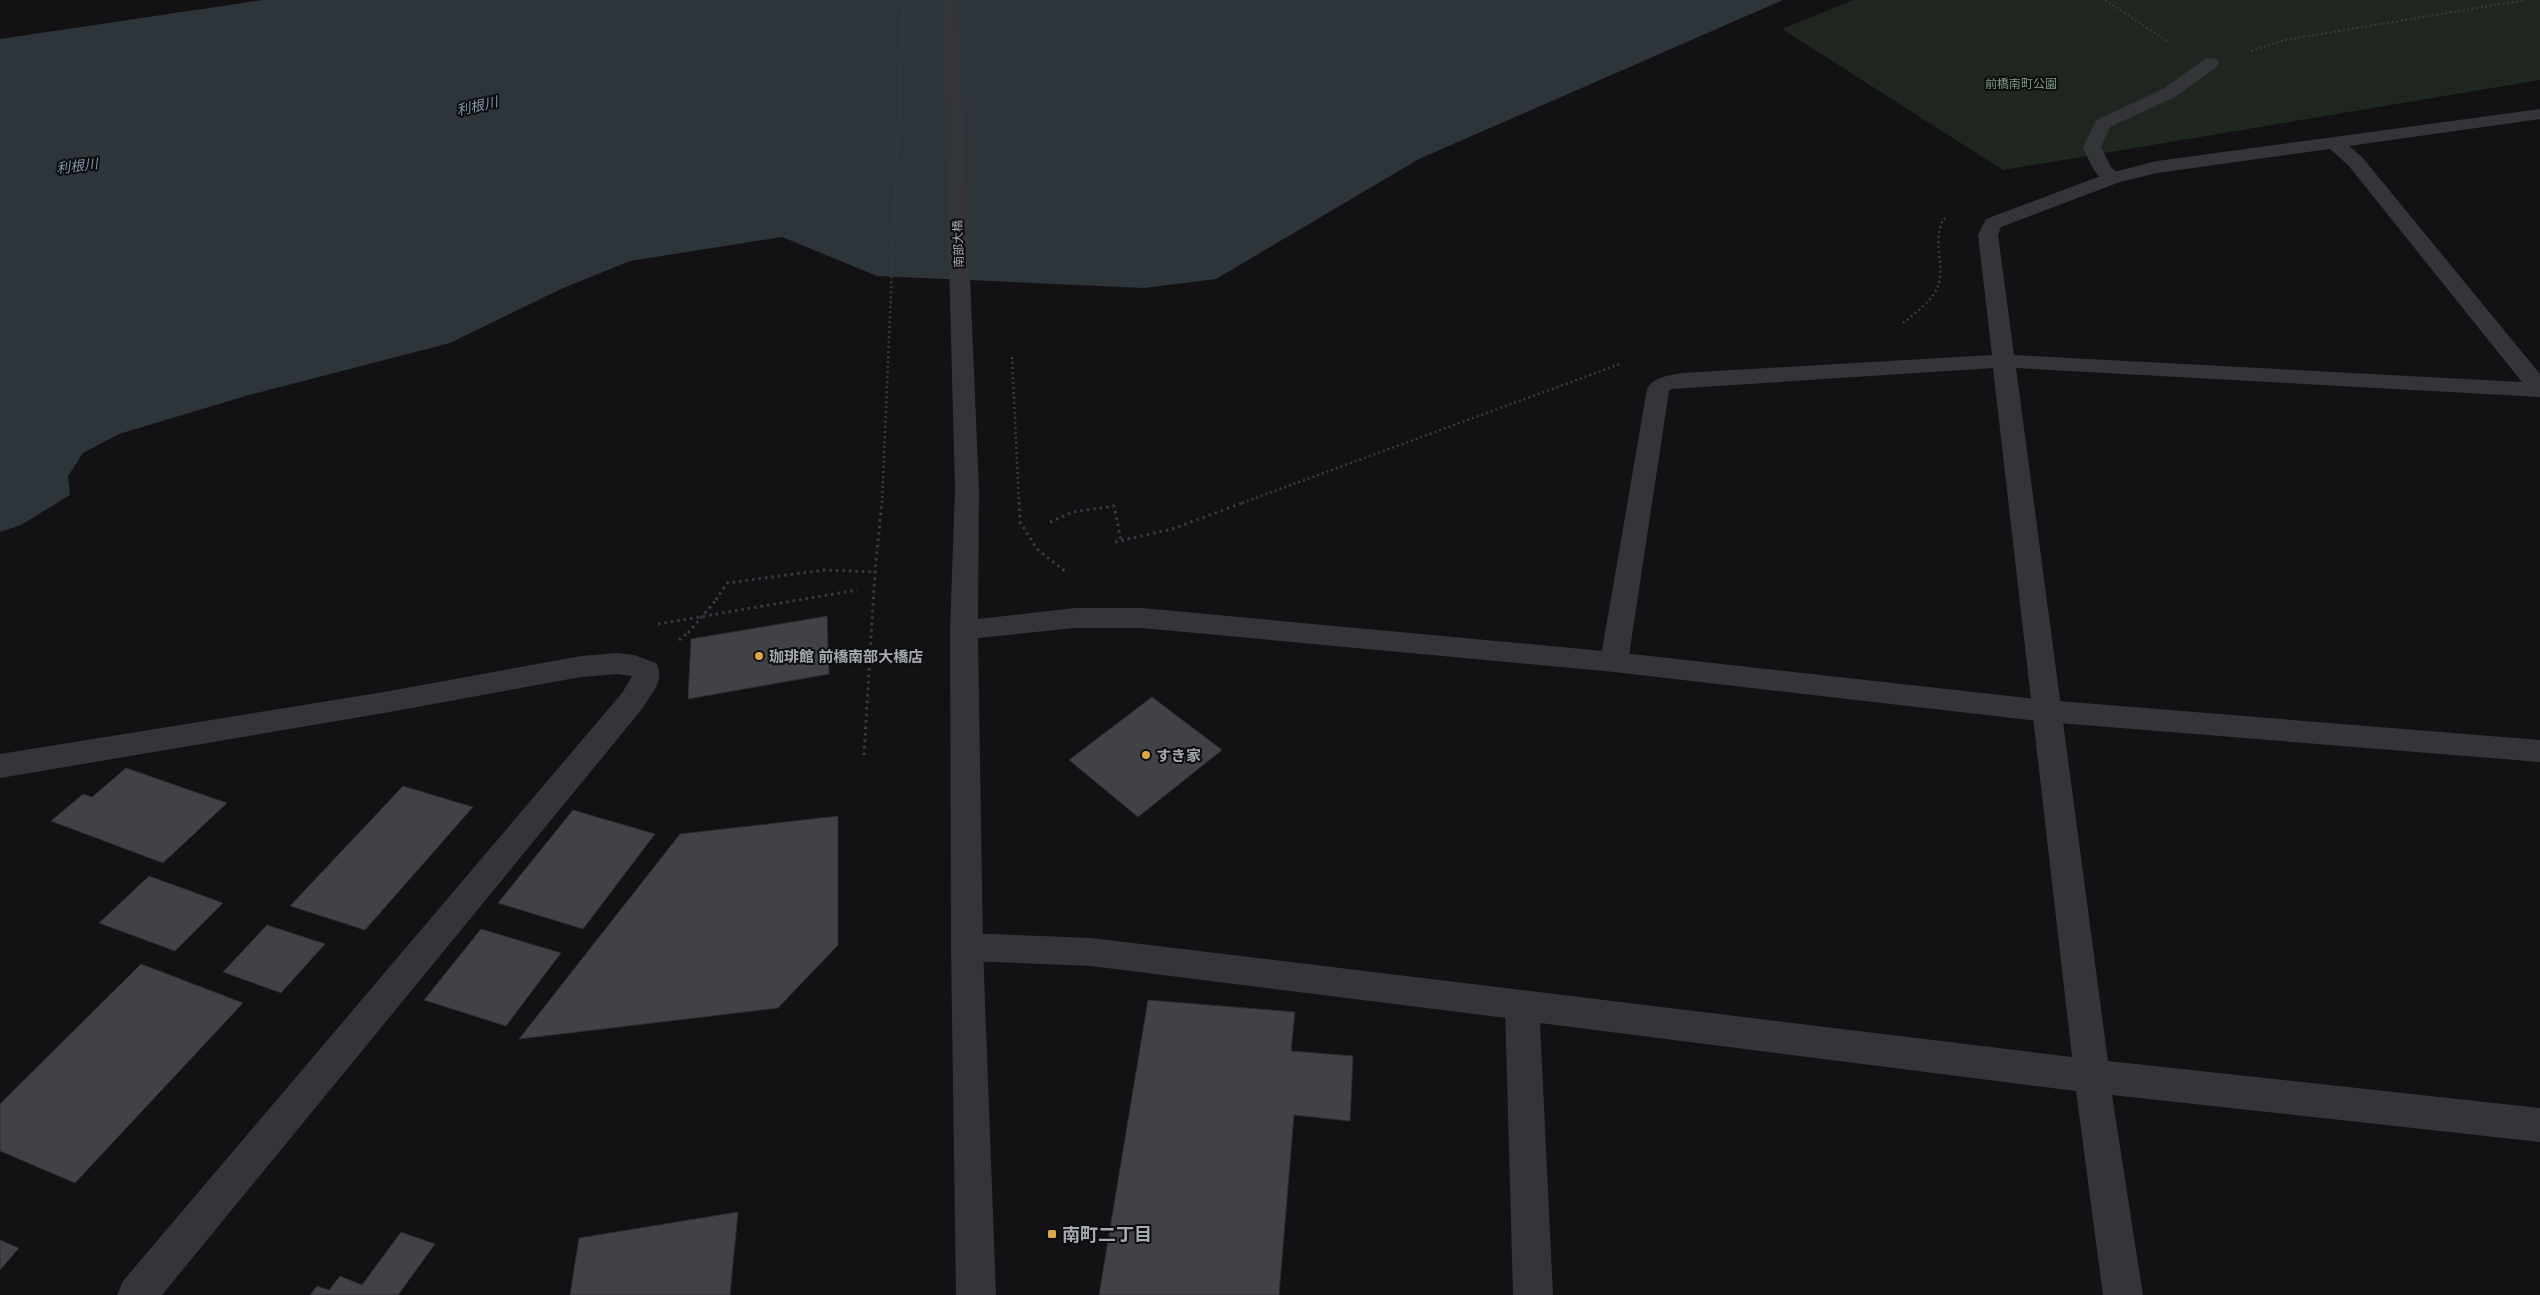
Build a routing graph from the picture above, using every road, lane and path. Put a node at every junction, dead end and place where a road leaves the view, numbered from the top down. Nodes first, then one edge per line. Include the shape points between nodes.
1 (904, 0) edge
2 (950, 0) edge
3 (2105, 0) edge
4 (2525, 0) edge
5 (2211, 64) junction
6 (2540, 114) edge
7 (2336, 144) junction
8 (2113, 178) junction
9 (2003, 361) junction
10 (2540, 390) edge
11 (1413, 441) dead end
12 (1019, 479) dead end
13 (1050, 522) dead end
14 (1121, 540) junction
15 (1115, 542) dead end
16 (875, 572) junction
17 (1072, 574) dead end
18 (964, 630) junction
19 (688, 633) dead end
20 (1614, 662) junction
21 (2046, 711) junction
22 (2540, 751) edge
23 (864, 755) dead end
24 (0, 766) edge
25 (967, 947) junction
26 (1522, 1005) junction
27 (2092, 1076) junction
28 (2540, 1125) edge
29 (138, 1295) edge
30 (976, 1295) edge
31 (1534, 1295) edge
32 (2123, 1295) edge

1 - 16 path via 882,509
2 - 18 street, 南部大橋 via 966,488
3 - 5 path via 2188,56
4 - 5 path via 2285,40
5 - 8 street via 2169,93 2102,124 2092,147 2103,170
6 - 7 street
7 - 8 street via 2157,167
7 - 10 street via 2355,161
8 - 9 street via 1993,223 1988,235
9 - 10 street
9 - 20 street via 1682,380 1665,383 1658,388
9 - 21 street
11 - 14 path via 1172,529
12 - 17 path via 1020,522 1037,549 1063,571
13 - 14 path via 1073,512 1114,506
14 - 15 path
16 - 19 path, bridge via 824,570 727,583
16 - 23 path
18 - 20 street via 1075,618 1142,618
18 - 25 street, 南部大橋
20 - 21 street
21 - 22 street
21 - 27 street
24 - 29 street via 590,666 628,663 646,670 646,678 632,701
25 - 26 street via 1091,952
25 - 30 street, 南部大橋
26 - 27 street
26 - 31 street
27 - 28 street
27 - 32 street

